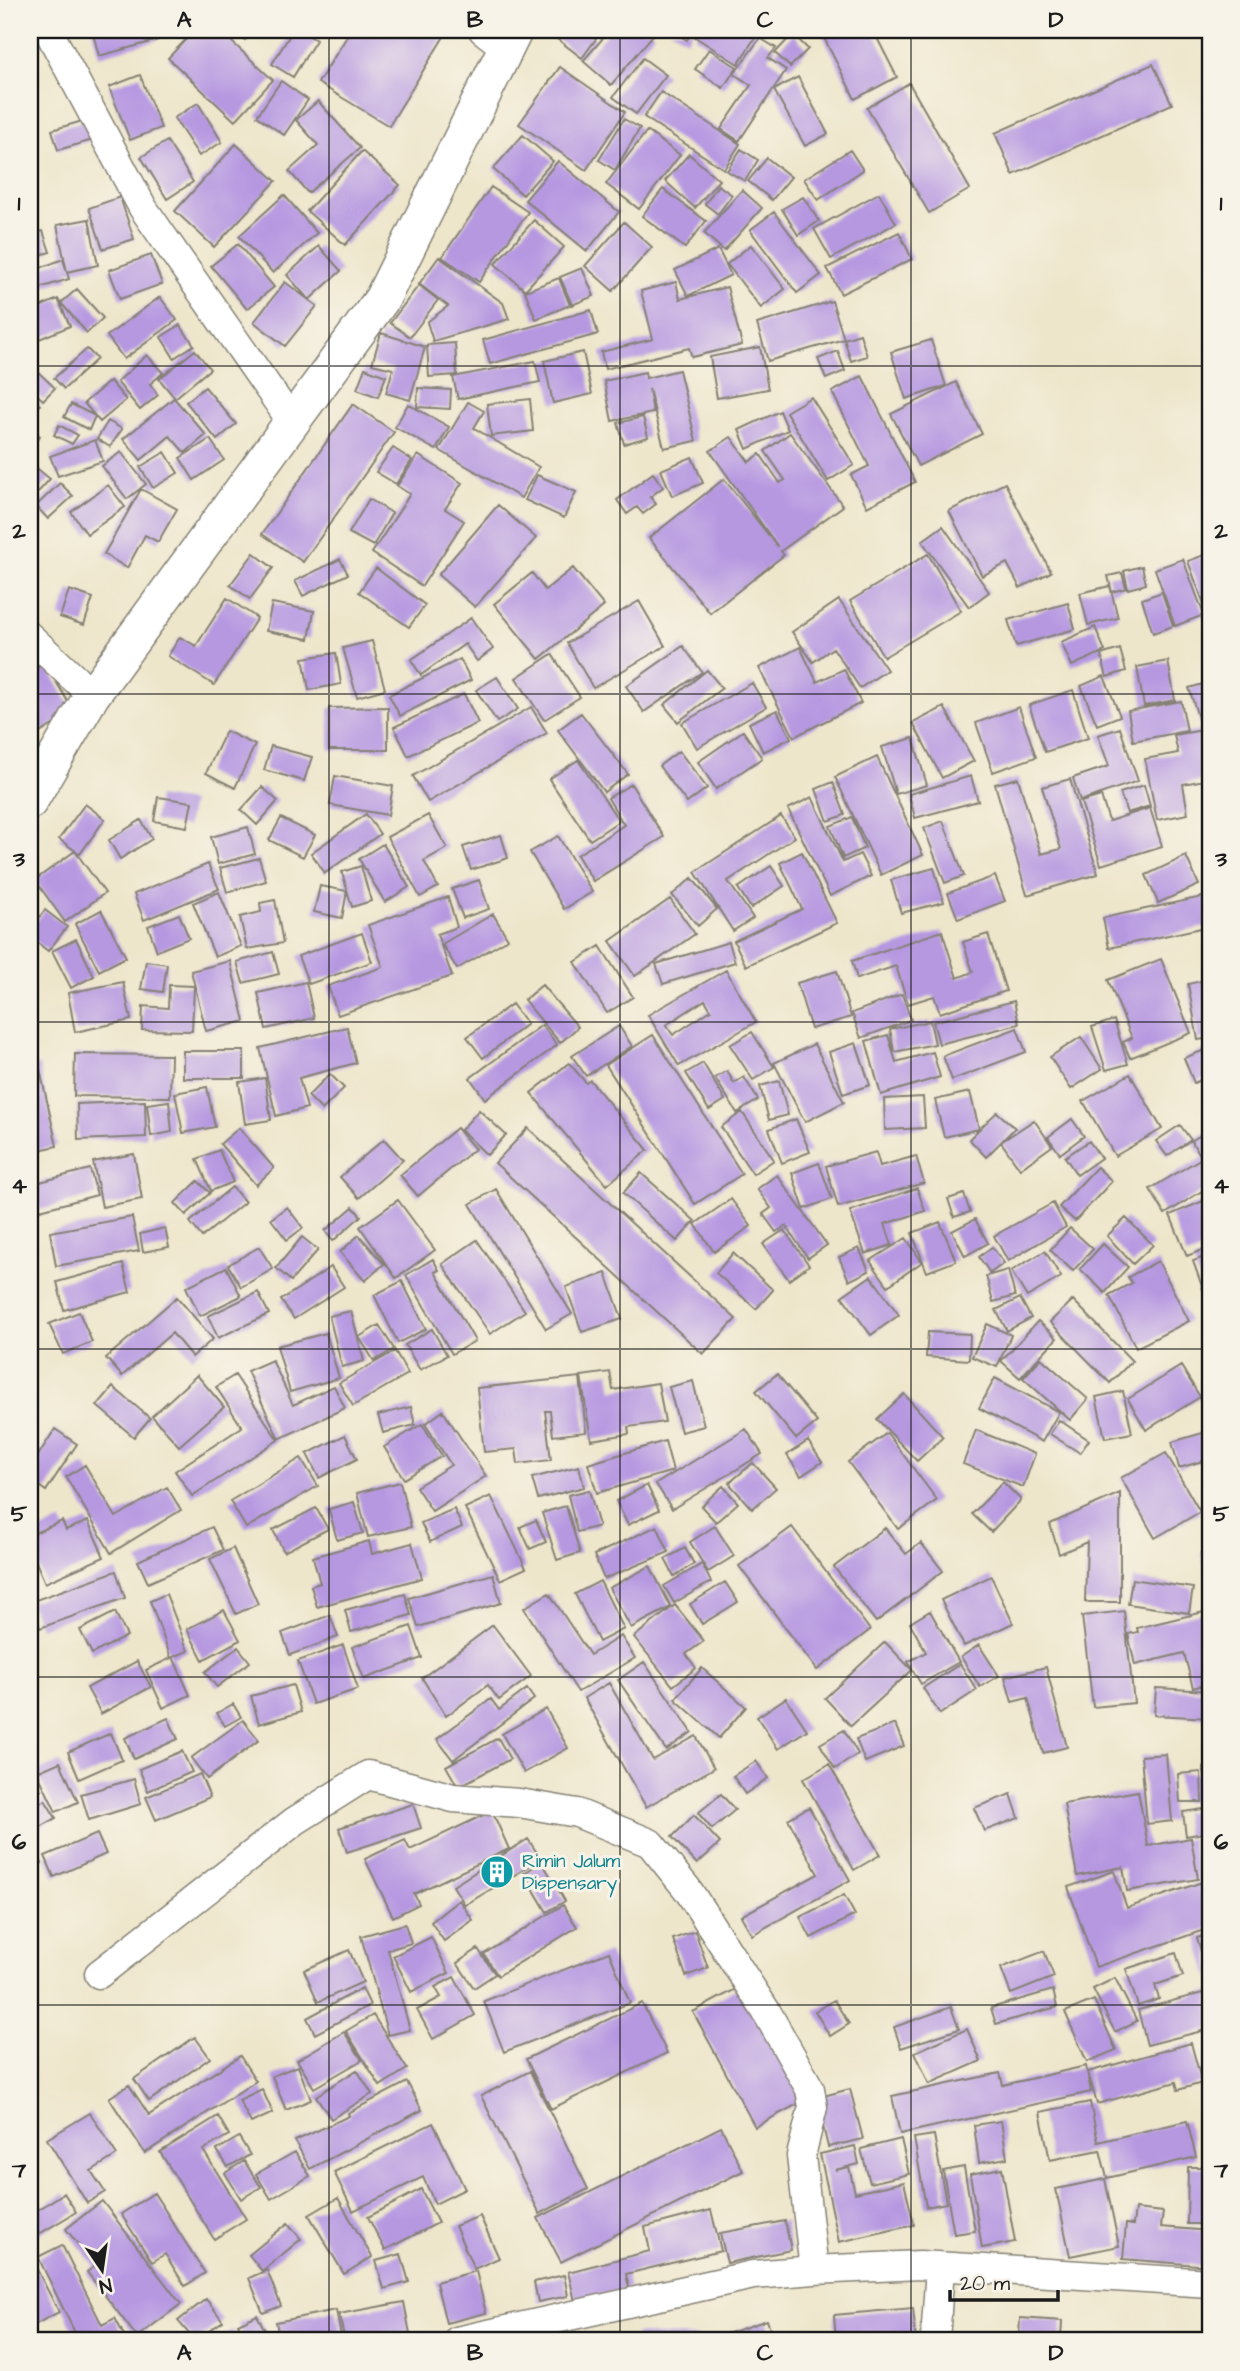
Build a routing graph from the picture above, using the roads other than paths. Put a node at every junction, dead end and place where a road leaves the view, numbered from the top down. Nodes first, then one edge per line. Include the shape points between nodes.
1 (48, 30) edge
2 (500, 35) edge
3 (292, 422) junction
4 (30, 637) edge
5 (92, 695) junction
6 (30, 801) edge
7 (99, 1974) dead end
8 (940, 2267) junction
9 (814, 2270) junction
10 (1210, 2283) edge
11 (457, 2341) edge
12 (935, 2341) edge

1 - 3 street via 143,208
2 - 3 street via 382,299
3 - 5 street
4 - 5 street
5 - 6 street
7 - 9 street via 295,1821 368,1775 453,1798 577,1813 638,1838 650,1843 688,1890 810,2089 813,2107 801,2156
8 - 9 street
8 - 10 street
8 - 12 street
9 - 11 street via 753,2275

